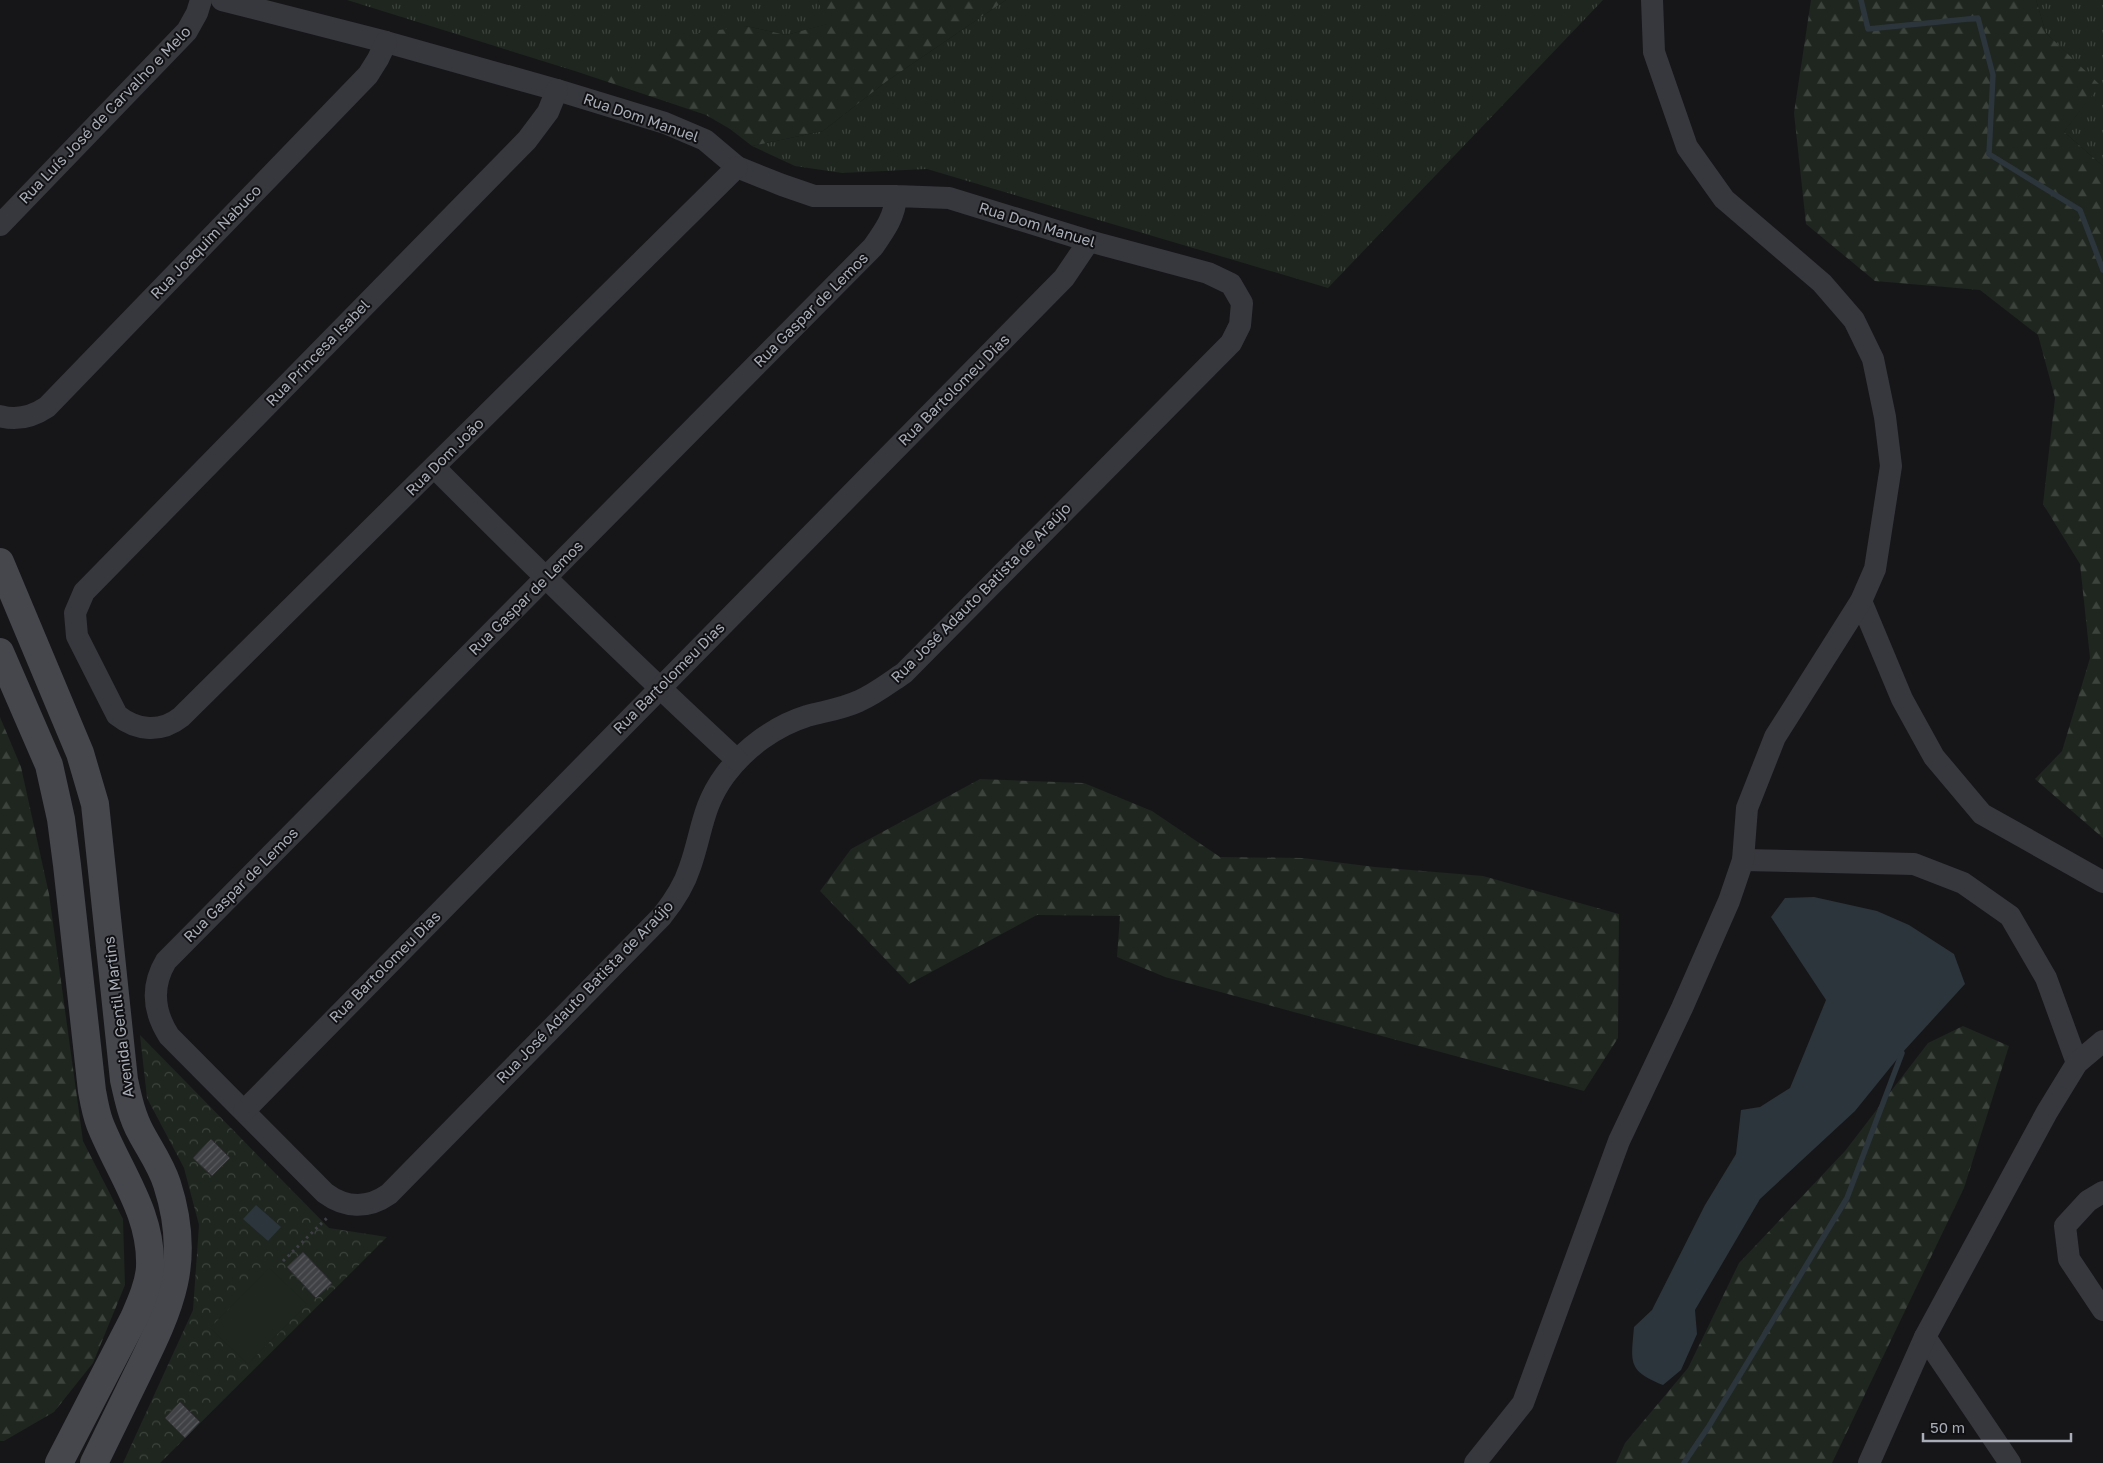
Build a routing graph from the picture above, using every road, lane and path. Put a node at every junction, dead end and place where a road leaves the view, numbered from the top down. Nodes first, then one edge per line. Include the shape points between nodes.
1 (201, 0) edge
2 (222, 0) edge
3 (1652, 0) edge
4 (386, 42) junction
5 (557, 90) junction
6 (737, 167) junction
7 (896, 196) junction
8 (0, 225) edge
9 (1089, 241) junction
10 (1242, 303) joint
11 (4, 417) edge
12 (435, 468) junction
13 (0, 562) edge
14 (545, 579) junction
15 (1861, 601) junction
16 (0, 652) edge
17 (659, 689) junction
18 (143, 728) joint
19 (737, 760) junction
20 (1743, 860) junction
21 (2103, 882) edge
22 (2103, 1041) edge
23 (2077, 1063) junction
24 (244, 1111) junction
25 (2103, 1192) edge
26 (348, 1204) junction
27 (283, 1261) dead end
28 (2103, 1310) edge
29 (1925, 1337) junction
30 (59, 1463) edge
31 (94, 1463) edge
32 (1475, 1463) edge
33 (1868, 1463) edge
34 (2010, 1463) edge

1 - 8 street, Rua Luís José de Carvalho e Melo via 187,31
2 - 4 street, Rua Dom Manuel
3 - 15 street via 1654,52 1686,147 1724,199 1822,283 1854,320 1873,359 1891,466 1875,569
4 - 5 street, Rua Dom Manuel
4 - 11 street, Rua Joaquim Nabuco via 368,75 47,407 25,418
5 - 6 street, Rua Dom Manuel via 664,123 705,140
5 - 18 street, Rua Princesa Isabel via 548,112 528,140 84,592 76,613 75,628 80,643 117,715
6 - 7 street, Rua Dom Manuel via 814,196
6 - 12 street, Rua Dom João
7 - 9 street, Rua Dom Manuel via 948,198
7 - 14 street, Rua Gaspar de Lemos via 895,210 873,247
9 - 10 street, Rua Dom Manuel via 1208,272 1231,284
9 - 17 street, Rua Bartolomeu Dias via 1064,278
10 - 19 street, Rua José Adauto Batista de Araújo via 1240,325 1231,343 904,673 858,702 783,726 761,739
12 - 14 street
12 - 18 street, Rua Dom João via 181,717 160,728
13 - 31 main road, Avenida Gentil Martins via 80,753 95,804 124,1080 130,1108 167,1182 175,1211 177,1272 171,1302
14 - 17 street
14 - 24 street, Rua Gaspar de Lemos via 166,961 158,979 155,999 159,1018 169,1036
15 - 20 street via 1775,737 1747,808
15 - 21 street via 1902,699 1934,757 1982,814
16 - 30 main road via 49,765 67,865 92,1091 99,1122 144,1220 150,1268 134,1318
17 - 19 street
17 - 24 street, Rua Bartolomeu Dias
19 - 26 street, Rua José Adauto Batista de Araújo via 710,798 687,876 662,916 389,1194 368,1204
20 - 23 street via 1914,864 1963,883 2010,916 2046,978
20 - 32 street via 1715,934 1619,1141 1523,1403
22 - 23 street
23 - 29 street
24 - 26 street via 325,1193
25 - 28 street via 2088,1201 2065,1226 2069,1259
26 - 27 path
29 - 33 street
29 - 34 street

